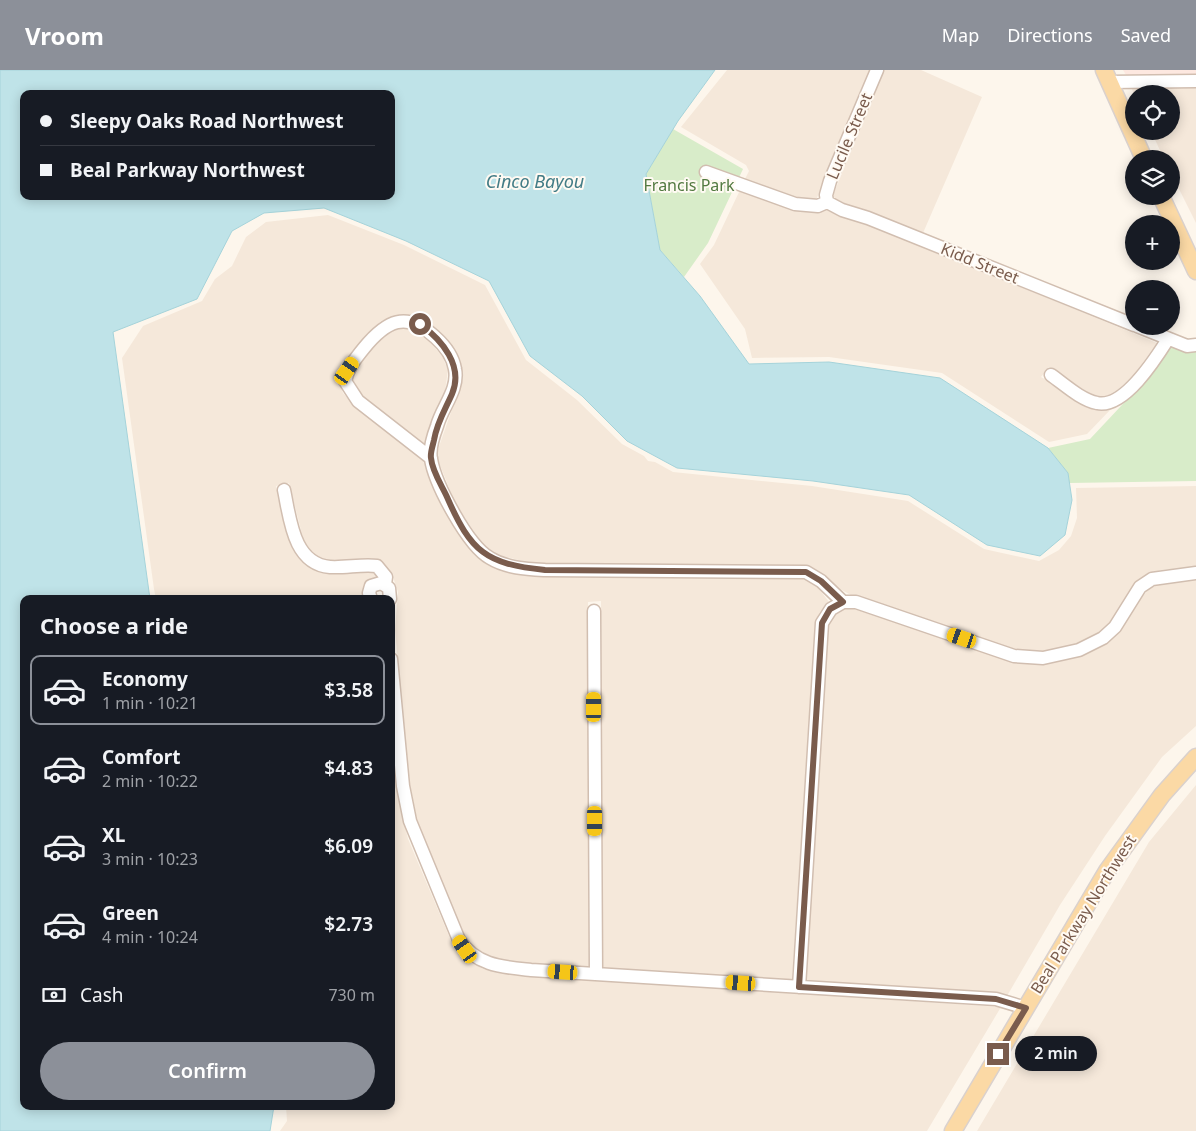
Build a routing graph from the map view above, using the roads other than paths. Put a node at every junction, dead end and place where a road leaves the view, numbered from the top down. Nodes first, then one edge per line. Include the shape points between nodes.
1 (877, 70) edge
2 (1106, 76) edge
3 (1196, 81) edge
4 (1140, 150) edge
5 (706, 172) dead end
6 (827, 202) junction
7 (1166, 205) edge
8 (1196, 271) edge
9 (1125, 322) edge
10 (1158, 335) edge
11 (1168, 339) junction
12 (1196, 345) edge
13 (1050, 375) dead end
14 (431, 458) junction
15 (284, 490) dead end
16 (1196, 573) edge
17 (385, 584) junction
18 (369, 595) edge
19 (390, 595) edge
20 (843, 602) junction
21 (594, 611) dead end
22 (395, 701) edge
23 (1196, 757) edge
24 (596, 974) junction
25 (799, 987) junction
26 (1026, 1008) junction
27 (953, 1131) edge

1 - 6 street, Lucile Street via 830,181
2 - 3 street
2 - 4 main road
5 - 6 street via 795,204 818,206
6 - 9 street, Kidd Street
7 - 8 main road
10 - 11 street, Kidd Street
11 - 12 street, Kidd Street via 1187,346
11 - 13 street via 1140,379 1112,402 1103,404 1088,400
14 - 14 street via 437,425 452,393 455,369 448,353 428,330 410,321 399,321 384,327 370,341 347,371 345,381 358,401
14 - 20 street via 454,513 472,542 491,559 509,566 545,570 806,572
15 - 17 street via 295,537 308,558 331,567 377,566 386,577
16 - 20 street via 1152,579 1140,587 1115,627 1103,638 1080,650 1043,658 1014,656 856,602
17 - 18 street via 371,586
17 - 19 street
20 - 25 street via 830,609 822,623
21 - 24 street
22 - 24 street via 403,786 410,821 465,949 478,959 498,967
23 - 26 main road, Beal Parkway Northwest via 1133,832
24 - 25 street
25 - 26 street via 996,999
26 - 27 main road, Beal Parkway Northwest

